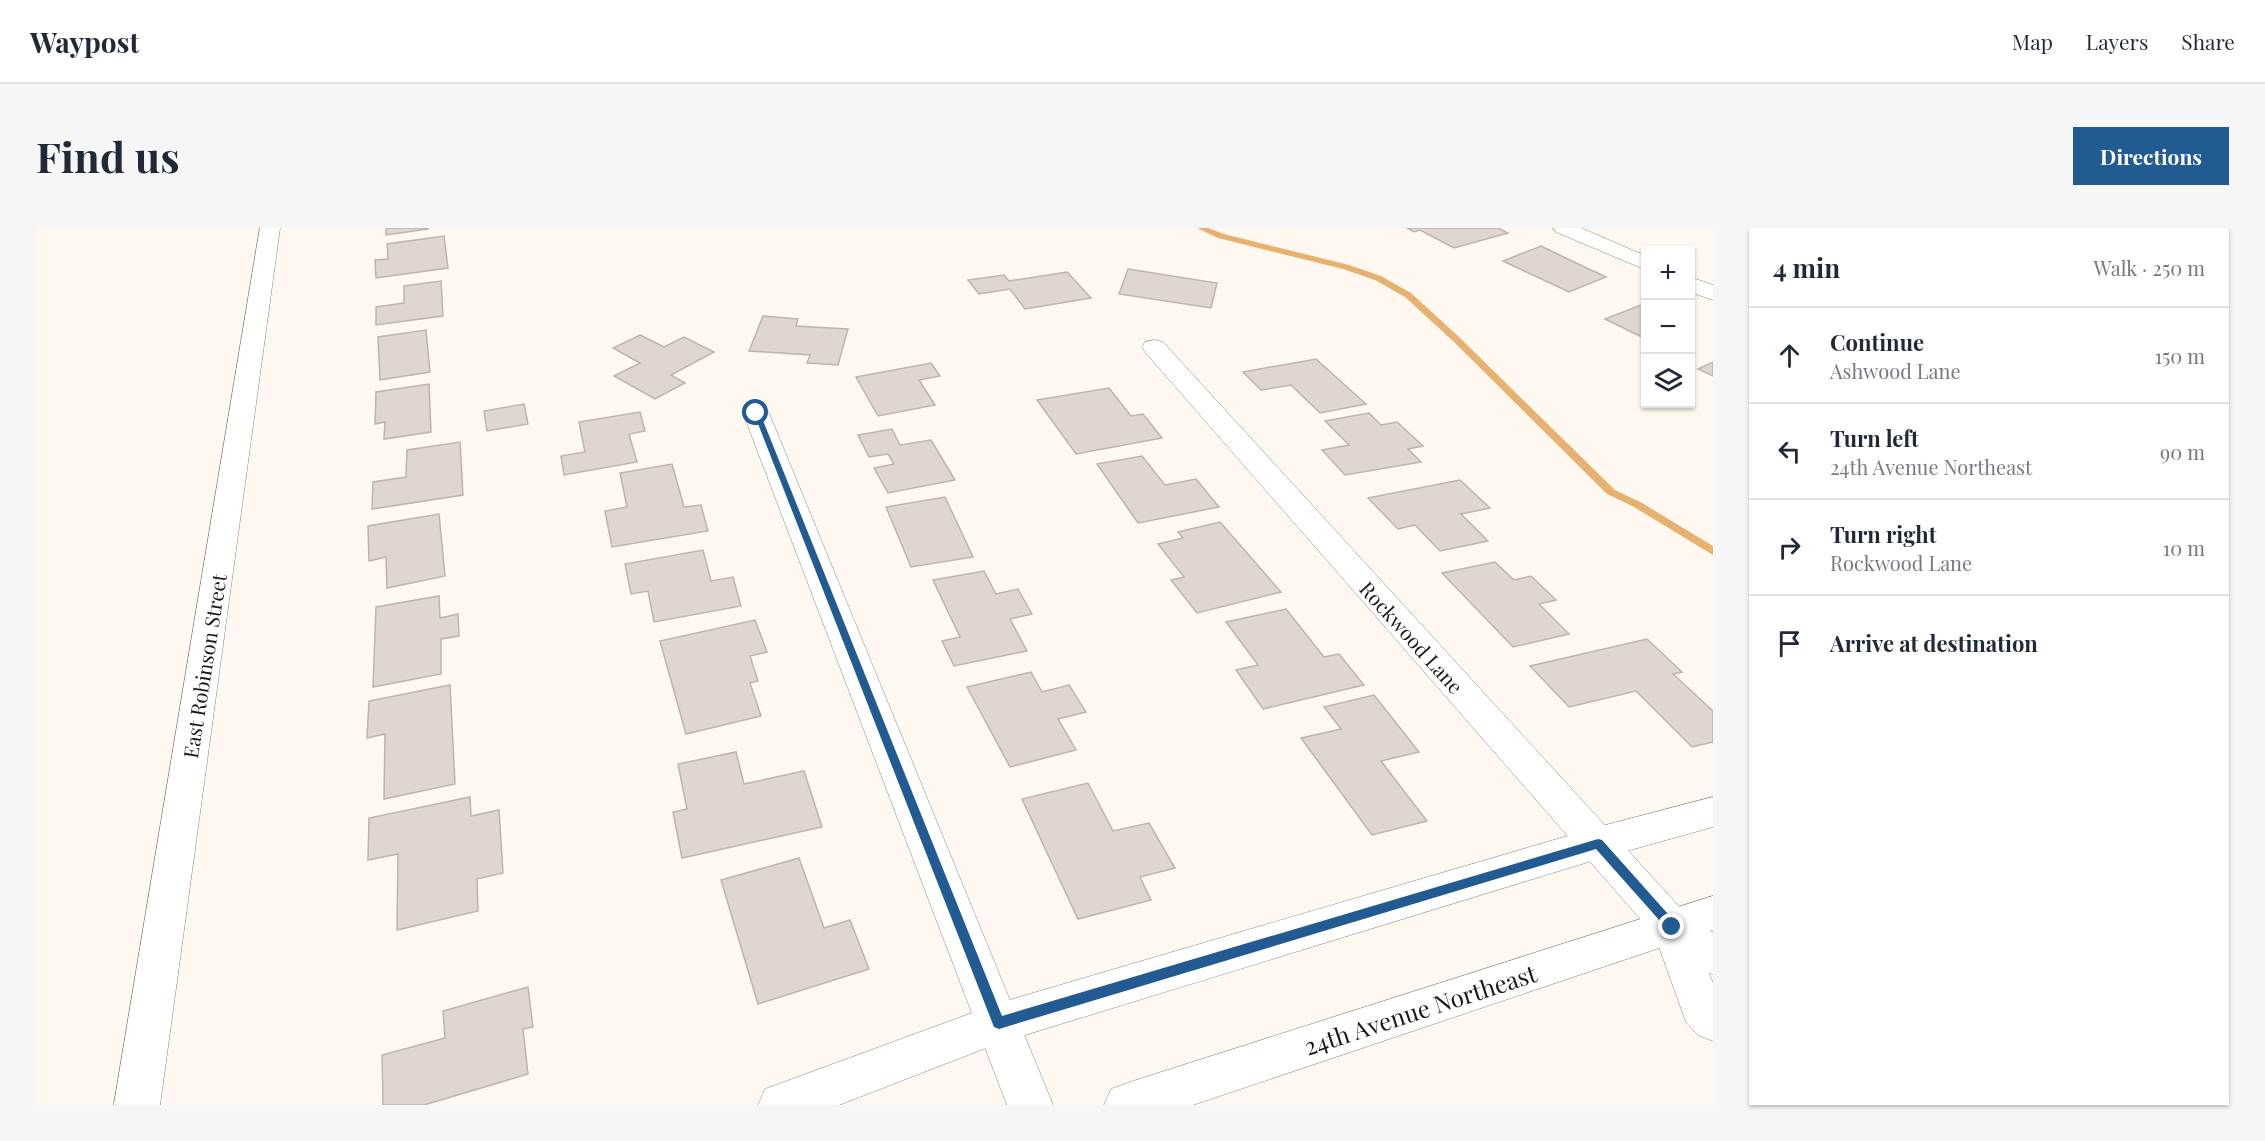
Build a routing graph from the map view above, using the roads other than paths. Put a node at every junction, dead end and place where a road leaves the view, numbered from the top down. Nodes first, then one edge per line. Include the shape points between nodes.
1 (270, 228) edge
2 (1563, 228) edge
3 (1641, 262) edge
4 (1695, 286) edge
5 (1713, 293) edge
6 (1154, 347) dead end
7 (756, 413) dead end
8 (1713, 812) edge
9 (1598, 843) junction
10 (1713, 913) edge
11 (1672, 927) junction
12 (1713, 956) edge
13 (1713, 1021) edge
14 (999, 1023) junction
15 (137, 1105) edge
16 (781, 1105) edge
17 (1030, 1105) edge
18 (1127, 1105) edge

1 - 15 street, East Robinson Street
2 - 3 street
4 - 5 street
6 - 9 street, Rockwood Lane
7 - 14 street
8 - 9 street
9 - 11 street, Rockwood Lane
9 - 14 street
10 - 11 street, 24th Avenue Northeast
11 - 12 street
11 - 13 street via 1701,1008
11 - 18 street, 24th Avenue Northeast
14 - 16 street
14 - 17 street

